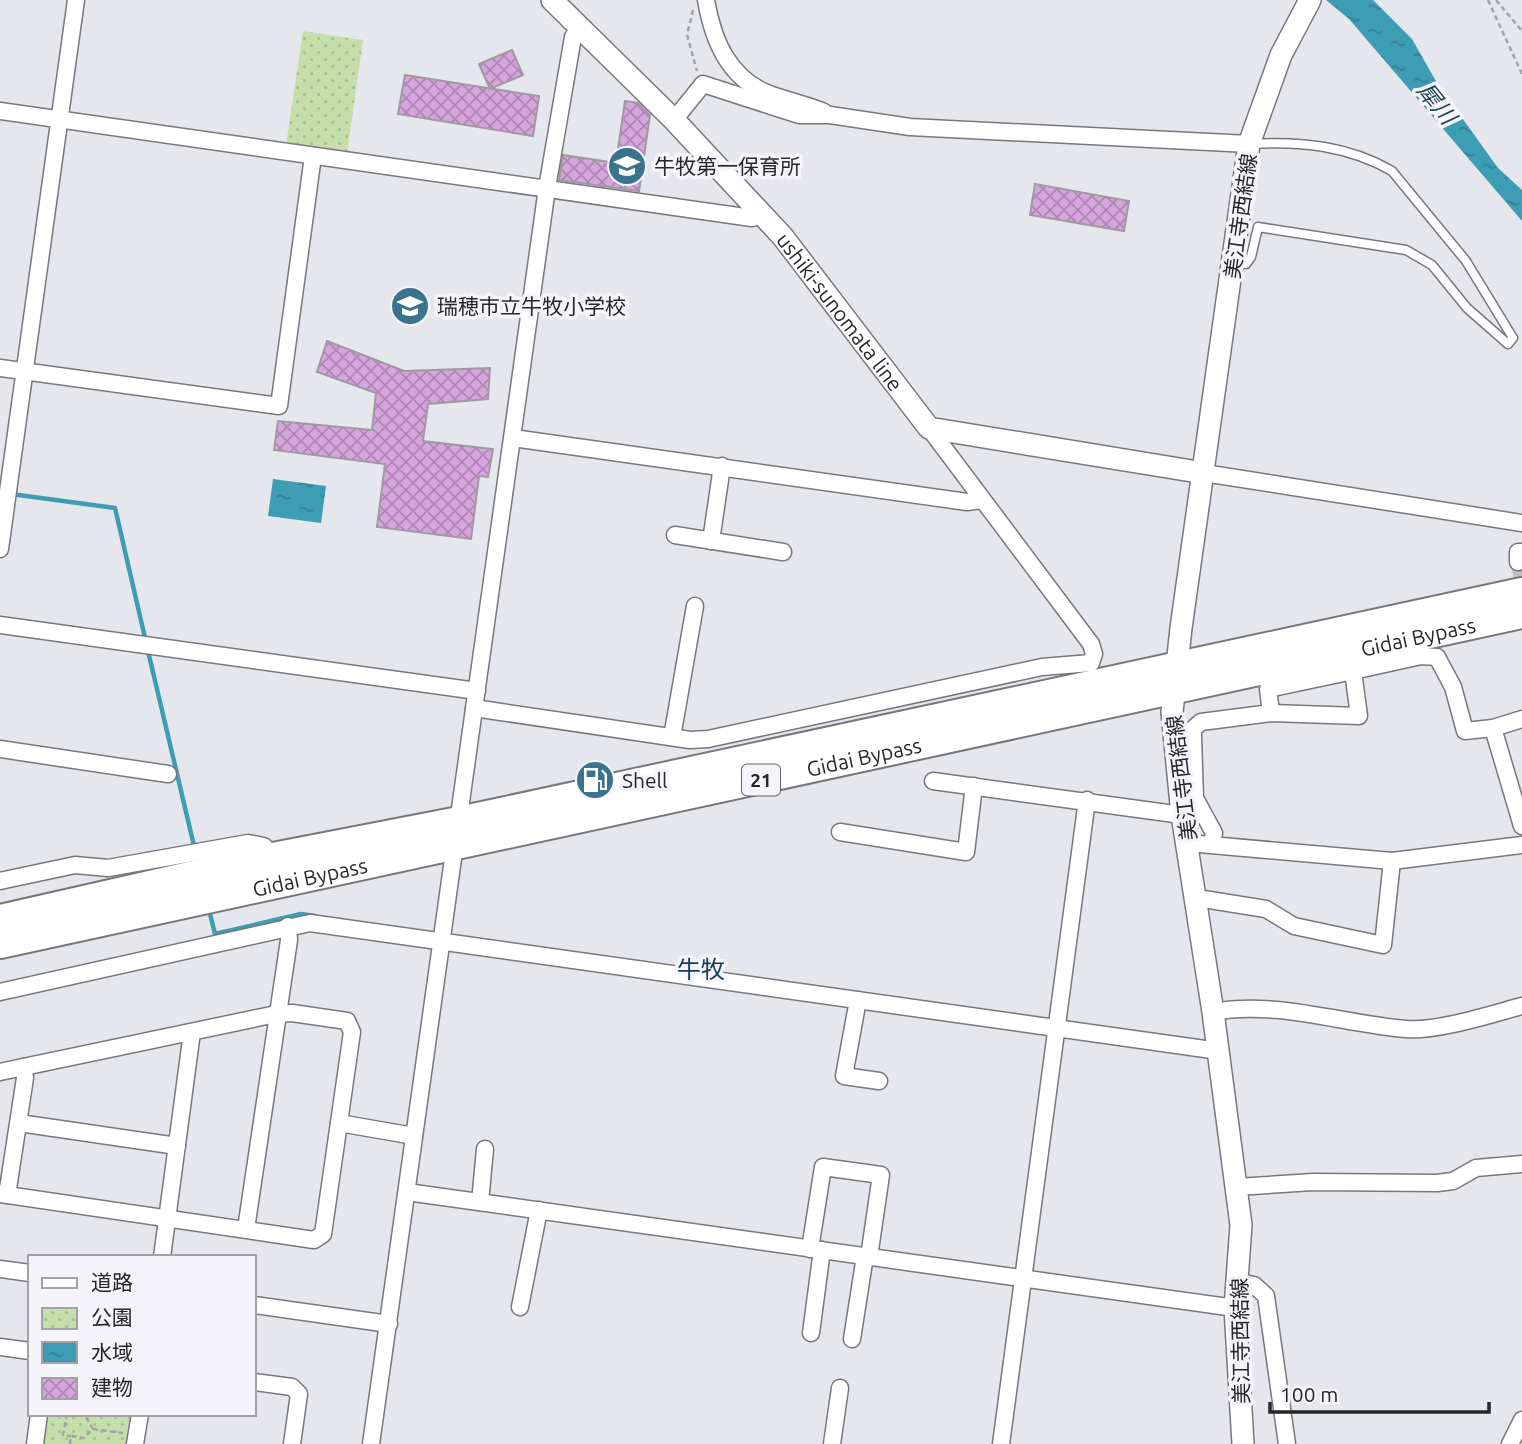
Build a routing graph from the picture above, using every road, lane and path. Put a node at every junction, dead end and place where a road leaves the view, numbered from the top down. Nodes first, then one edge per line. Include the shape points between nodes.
1 (76, 0) edge
2 (552, 0) edge
3 (695, 0) edge
4 (706, 0) edge
5 (1310, 0) edge
6 (1488, 0) edge
7 (1496, 0) edge
8 (580, 28) junction
9 (1522, 31) edge
10 (1522, 74) edge
11 (703, 84) junction
12 (0, 111) edge
13 (830, 115) junction
14 (59, 119) junction
15 (674, 120) junction
16 (1249, 144) junction
17 (313, 156) junction
18 (547, 188) junction
19 (762, 214) junction
20 (1233, 263) junction
21 (0, 368) edge
22 (25, 371) junction
23 (929, 428) junction
24 (513, 438) junction
25 (722, 466) junction
26 (1204, 473) junction
27 (982, 500) junction
28 (1522, 523) edge
29 (675, 536) dead end
30 (711, 541) junction
31 (0, 549) edge
32 (783, 552) dead end
33 (1522, 592) edge
34 (697, 611) dead end
35 (1522, 614) edge
36 (0, 625) edge
37 (1353, 671) junction
38 (1176, 677) junction
39 (477, 691) junction
40 (474, 708) junction
41 (1271, 713) junction
42 (1522, 719) edge
43 (1493, 728) junction
44 (672, 737) junction
45 (0, 750) edge
46 (169, 774) dead end
47 (933, 781) dead end
48 (974, 786) junction
49 (1087, 800) junction
50 (1182, 815) junction
51 (1522, 826) edge
52 (840, 832) dead end
53 (457, 834) junction
54 (1188, 843) junction
55 (1212, 844) junction
56 (1522, 845) edge
57 (273, 857) junction
58 (1392, 862) junction
59 (0, 881) edge
60 (1197, 898) junction
61 (0, 919) edge
62 (288, 926) junction
63 (443, 942) junction
64 (0, 944) edge
65 (0, 992) edge
66 (858, 1000) junction
67 (1522, 1006) edge
68 (1213, 1012) junction
69 (276, 1014) junction
70 (1057, 1027) junction
71 (192, 1032) junction
72 (1219, 1051) junction
73 (23, 1067) junction
74 (0, 1072) edge
75 (879, 1081) dead end
76 (19, 1122) junction
77 (339, 1123) junction
78 (414, 1136) junction
79 (177, 1146) junction
80 (485, 1149) dead end
81 (1522, 1164) edge
82 (1237, 1187) junction
83 (407, 1192) junction
84 (4, 1195) edge
85 (480, 1202) junction
86 (540, 1210) junction
87 (168, 1218) junction
88 (246, 1229) junction
89 (816, 1250) junction
90 (162, 1255) edge
91 (867, 1257) junction
92 (0, 1269) edge
93 (28, 1273) edge
94 (1022, 1279) junction
95 (1238, 1282) junction
96 (256, 1305) edge
97 (520, 1307) dead end
98 (1235, 1308) junction
99 (389, 1324) junction
100 (811, 1333) dead end
101 (852, 1339) dead end
102 (0, 1347) edge
103 (28, 1351) edge
104 (256, 1382) edge
105 (839, 1388) dead end
106 (39, 1416) edge
107 (67, 1416) edge
108 (88, 1416) edge
109 (140, 1416) edge
110 (1522, 1420) edge
111 (93, 1429) junction
112 (71, 1436) junction
113 (136, 1440) edge
114 (35, 1444) edge
115 (70, 1444) edge
116 (292, 1444) edge
117 (371, 1444) edge
118 (387, 1444) edge
119 (832, 1444) edge
120 (1001, 1444) edge
121 (1243, 1444) edge
122 (1287, 1444) edge
123 (1510, 1444) edge

1 - 14 street
2 - 8 main road, ushiki-sunomata line
3 - 11 path via 687,35
4 - 13 street via 712,31 737,73 754,87
5 - 16 main road, 美江寺西結線 via 1281,55
6 - 10 path
7 - 9 path
8 - 15 main road, ushiki-sunomata line
8 - 18 street via 573,37
11 - 13 street via 799,115
11 - 15 street
12 - 14 street
13 - 16 street via 910,127
14 - 17 street
14 - 22 street
15 - 19 main road, ushiki-sunomata line
16 - 20 main road, 美江寺西結線
16 - 20 lane via 1322,145 1392,171 1466,261 1514,338 1508,344 1467,308 1432,265 1406,250 1258,227 1251,257 1246,264
17 - 18 street
17 - 22 street via 279,406
18 - 19 street via 752,218
18 - 24 street
19 - 23 main road, ushiki-sunomata line
20 - 26 main road, 美江寺西結線
21 - 22 street
22 - 31 street
23 - 26 main road
23 - 27 street
24 - 25 street
24 - 39 street
25 - 27 street via 967,502
25 - 30 street
26 - 28 street
26 - 38 main road, 美江寺西結線
27 - 44 street via 1091,644 1091,663 1042,667 708,739
29 - 30 street
30 - 32 street
33 - 38 highway, Gidai Bypass / 21
34 - 44 street
35 - 38 highway, Gidai Bypass / 21
36 - 39 street
37 - 41 street via 1268,689
37 - 41 street via 1359,716
37 - 43 street via 1420,656 1437,657 1453,688 1465,731
38 - 50 main road, 美江寺西結線 via 1172,712
38 - 53 highway, Gidai Bypass / 21
39 - 40 street
40 - 44 street
40 - 53 street
41 - 55 street via 1221,717 1193,729 1195,798 1214,833
42 - 43 street
43 - 51 street
45 - 46 street
47 - 48 street
48 - 49 street
48 - 52 street via 966,852
49 - 50 street
49 - 70 street
50 - 54 main road, 美江寺西結線
53 - 57 highway, Gidai Bypass / 21
53 - 63 street
53 - 64 highway, Gidai Bypass / 21
54 - 55 street
54 - 60 main road, 美江寺西結線
55 - 58 street
56 - 58 street
57 - 59 street via 264,846 248,844 108,868 75,865
57 - 61 highway, Gidai Bypass / 21
58 - 60 street via 1383,945 1294,926 1266,909
60 - 68 main road, 美江寺西結線
62 - 63 street via 310,923
62 - 65 street
62 - 69 street
63 - 66 street
63 - 78 street
66 - 70 street
66 - 75 street via 844,1076
67 - 68 street via 1409,1030 1310,1015 1232,1009
68 - 72 main road, 美江寺西結線
69 - 71 street
69 - 77 street via 347,1021 352,1032
69 - 88 street
70 - 72 street
70 - 94 street
71 - 73 street
71 - 79 street
72 - 82 main road, 美江寺西結線
73 - 74 street
73 - 76 street
76 - 79 street
76 - 84 street
77 - 78 street
77 - 88 street via 323,1234 314,1240
78 - 83 street
79 - 87 street
80 - 85 street
81 - 82 street via 1476,1168 1453,1181 1437,1183
82 - 95 main road, 美江寺西結線 via 1241,1225
83 - 85 street
83 - 99 street
84 - 87 street
85 - 86 street
86 - 89 street
86 - 97 street
87 - 88 street
87 - 90 street
89 - 91 street
89 - 91 street via 823,1167 880,1175
89 - 100 street
91 - 94 street
91 - 101 street
92 - 93 street
94 - 98 street
94 - 120 street
95 - 98 main road, 美江寺西結線
95 - 122 street via 1254,1285 1266,1296
96 - 99 street
98 - 121 main road, 美江寺西結線
99 - 117 street
102 - 103 street
104 - 116 street via 292,1387 299,1394
105 - 119 street
106 - 114 street
107 - 112 path via 63,1435
108 - 111 path
109 - 113 street
110 - 123 street
111 - 112 path via 84,1438
111 - 113 path
112 - 115 path
117 - 118 street

